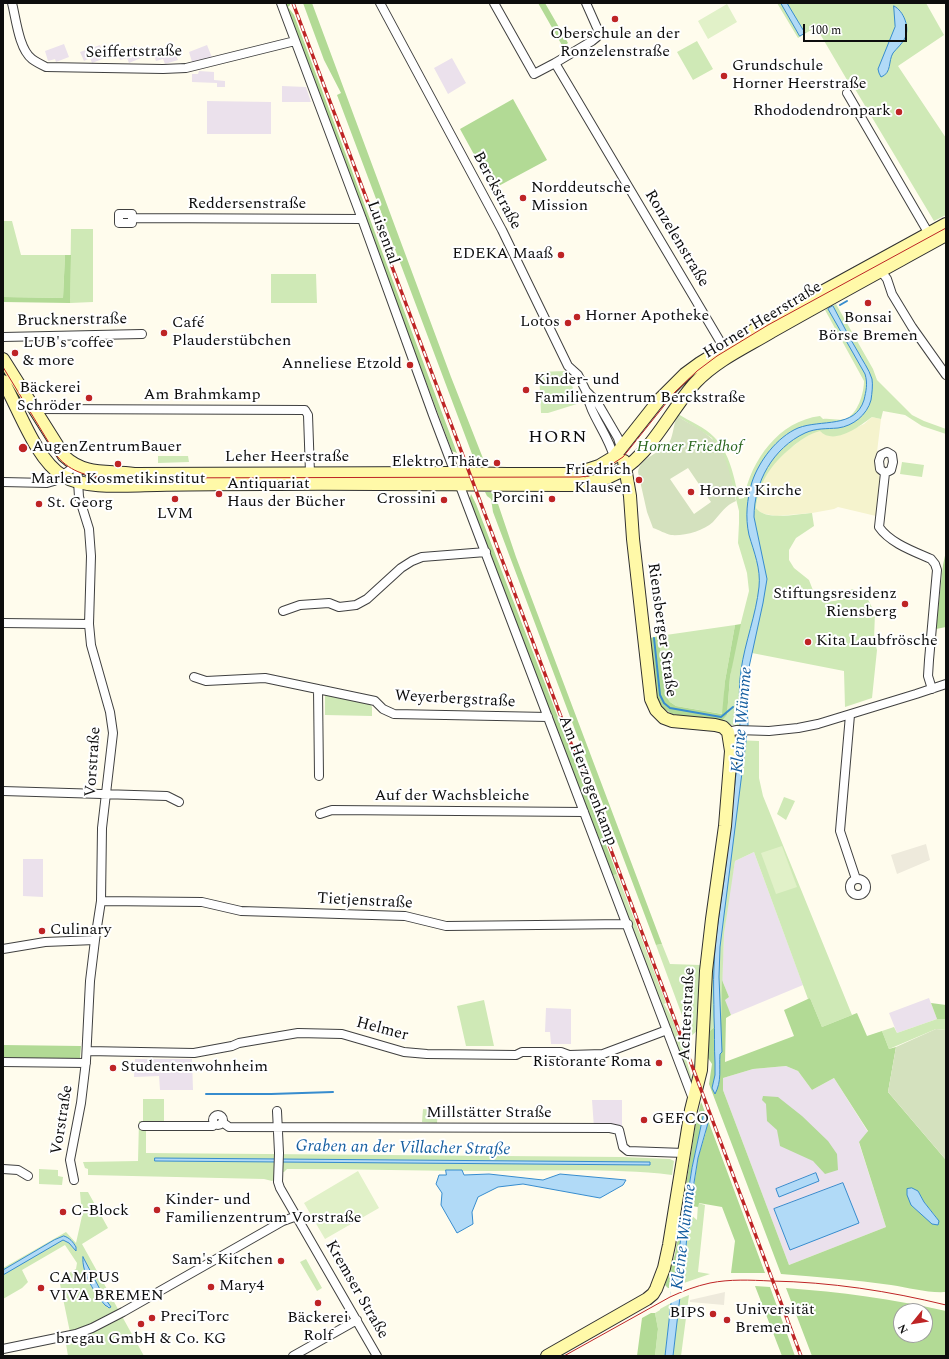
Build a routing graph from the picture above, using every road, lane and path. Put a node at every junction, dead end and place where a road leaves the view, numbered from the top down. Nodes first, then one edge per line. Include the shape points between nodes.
1 (12, 3) edge
2 (281, 3) edge
3 (380, 3) edge
4 (494, 3) edge
5 (586, 3) edge
6 (295, 41) junction
7 (555, 63) junction
8 (847, 93) dead end
9 (132, 218) dead end
10 (362, 219) junction
11 (946, 224) edge
12 (929, 234) junction
13 (946, 235) edge
14 (881, 271) junction
15 (142, 334) dead end
16 (3, 337) edge
17 (724, 348) junction
18 (3, 359) edge
19 (946, 375) edge
20 (3, 381) edge
21 (586, 391) junction
22 (35, 410) junction
23 (617, 453) junction
24 (77, 465) junction
25 (621, 470) junction
26 (310, 473) junction
27 (455, 473) junction
28 (885, 473) dead end
29 (62, 475) junction
30 (3, 482) edge
31 (78, 483) junction
32 (460, 485) junction
33 (486, 552) junction
34 (284, 611) dead end
35 (3, 623) edge
36 (89, 624) junction
37 (194, 677) dead end
38 (946, 684) edge
39 (318, 689) junction
40 (932, 689) junction
41 (850, 715) junction
42 (548, 717) junction
43 (732, 731) junction
44 (318, 776) dead end
45 (3, 791) edge
46 (107, 794) junction
47 (179, 802) dead end
48 (584, 812) junction
49 (320, 814) dead end
50 (856, 880) dead end
51 (101, 901) junction
52 (628, 924) junction
53 (95, 940) junction
54 (3, 949) edge
55 (667, 1030) junction
56 (87, 1051) junction
57 (3, 1062) edge
58 (86, 1063) junction
59 (693, 1099) junction
60 (277, 1110) dead end
61 (143, 1126) dead end
62 (278, 1127) junction
63 (684, 1153) junction
64 (3, 1169) edge
65 (28, 1176) dead end
66 (74, 1180) dead end
67 (297, 1216) junction
68 (356, 1320) junction
69 (3, 1349) edge
70 (293, 1356) edge
71 (377, 1356) edge
72 (547, 1356) edge

1 - 6 street, Seiffertstraße via 25,51 32,59 46,67 186,68
2 - 6 street, Luisental
3 - 21 street, Berckstraße via 502,230 568,366 578,375
4 - 7 street via 534,74
5 - 7 street via 598,30 598,36
6 - 10 street, Luisental
7 - 17 street, Ronzelenstraße
8 - 12 street
9 - 10 street, Reddersenstraße
10 - 27 street, Luisental
11 - 12 main road, Horner Heerstraße
12 - 17 main road, Horner Heerstraße
13 - 14 main road, Horner Heerstraße
14 - 19 street via 912,327
14 - 25 main road, Horner Heerstraße via 713,367 689,390 646,448
15 - 16 street, Brucknerstraße
17 - 23 main road, Horner Heerstraße via 685,374 668,390
18 - 22 main road, Leher Heerstraße
20 - 29 main road, Leher Heerstraße via 28,431 52,468
21 - 23 street, Berckstraße via 588,402 611,447
21 - 23 street, Berckstraße via 597,402 618,438
22 - 24 main road, Leher Heerstraße via 64,456
22 - 26 street, Am Brahmkamp via 305,410 308,415
23 - 25 main road, Riensberger Straße
23 - 27 main road, Leher Heerstraße via 599,466 575,474
24 - 26 main road, Leher Heerstraße via 96,471 134,474
24 - 29 street
24 - 31 street, Vorstraße
25 - 32 main road, Leher Heerstraße via 594,482 577,485
25 - 43 main road, Riensberger Straße via 620,484 633,539 651,700 664,718 715,725
26 - 27 main road, Leher Heerstraße
27 - 32 street, Am Herzogenkamp
28 - 40 street via 879,527 892,540 931,559 937,570 928,676
29 - 30 street via 47,483
29 - 31 main road, Leher Heerstraße
31 - 32 main road, Leher Heerstraße
31 - 36 street, Vorstraße via 91,556
32 - 33 street, Am Herzogenkamp
33 - 34 street via 422,557 412,561 367,599 356,605 339,606 328,603 300,606
33 - 42 street, Am Herzogenkamp
35 - 36 street
36 - 46 street, Vorstraße via 91,645 110,712 113,733
37 - 39 street, Weyerbergstraße via 206,681 265,678
38 - 40 street, Riensberger Straße
39 - 42 street, Weyerbergstraße via 375,701 383,709 394,714
39 - 44 street
40 - 41 street, Riensberger Straße
41 - 43 street, Riensberger Straße via 798,728
41 - 50 street via 840,831
42 - 48 street, Am Herzogenkamp
43 - 59 main road, Achterstraße via 725,826 707,964 701,1070
45 - 46 street
46 - 47 street via 167,796
46 - 51 street, Vorstraße via 102,828
48 - 49 street, Auf der Wachsbleiche via 332,810
48 - 52 street, Am Herzogenkamp
51 - 52 street, Tietjenstraße via 202,902 241,911 405,916 446,926
51 - 53 street, Vorstraße
52 - 55 street, Am Herzogenkamp
53 - 54 street via 45,942
53 - 56 street, Vorstraße via 90,981
55 - 56 street, Helmer via 603,1054 428,1054 398,1051 342,1034 298,1033 194,1052
55 - 59 street, Am Herzogenkamp
56 - 58 street, Vorstraße
57 - 58 street, Vorstraße
58 - 66 street, Vorstraße via 70,1160
59 - 63 main road, Achterstraße
60 - 62 street, Kremser Straße
61 - 62 street via 213,1126 219,1123 229,1127
62 - 63 street, Millstätter Straße via 610,1128 619,1130 623,1147 628,1151
62 - 67 street, Kremser Straße via 278,1182
63 - 72 main road, Achterstraße via 664,1268 653,1294
64 - 65 street via 18,1170
67 - 68 street, Kremser Straße
67 - 69 street via 283,1221 92,1328 76,1334
68 - 70 street
68 - 71 street, Kremser Straße

